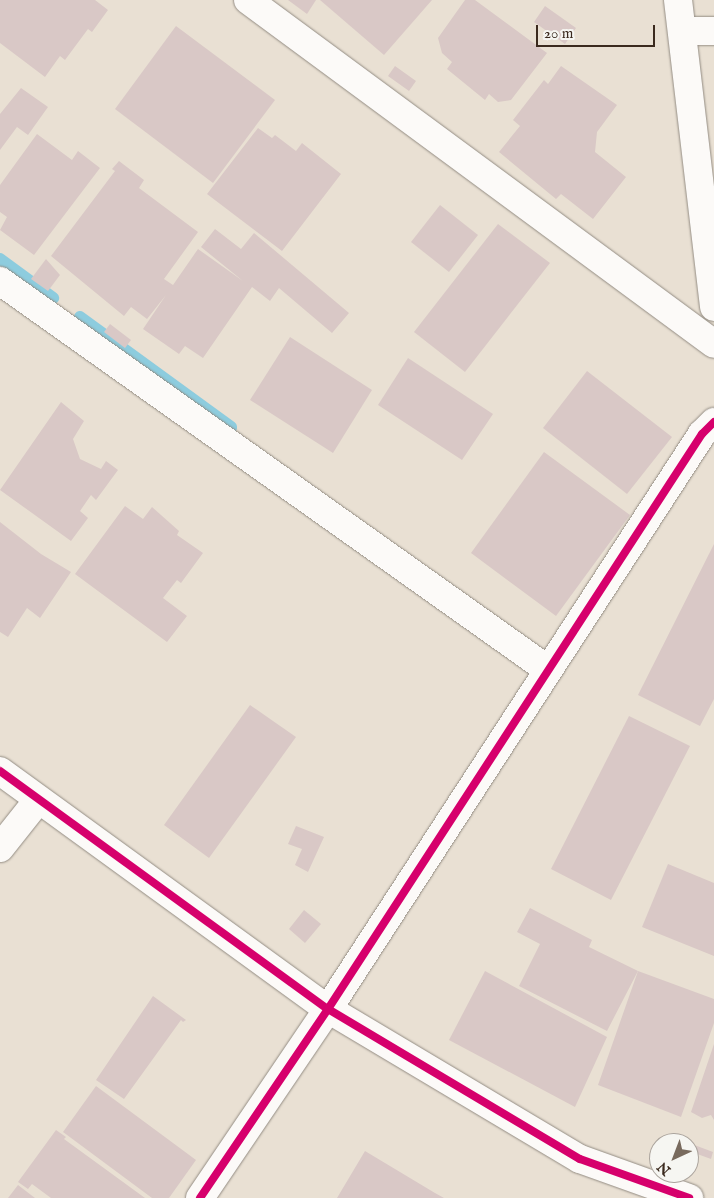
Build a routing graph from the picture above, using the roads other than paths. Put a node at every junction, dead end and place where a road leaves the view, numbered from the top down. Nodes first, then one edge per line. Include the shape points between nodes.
1 (248, 0) edge
2 (678, 0) edge
3 (682, 31) junction
4 (714, 31) edge
5 (0, 281) edge
6 (714, 307) edge
7 (714, 344) edge
8 (714, 422) edge
9 (547, 669) junction
10 (0, 771) edge
11 (38, 800) junction
12 (0, 848) edge
13 (328, 1009) junction
14 (200, 1198) edge
15 (689, 1198) edge

1 - 7 street
2 - 3 street
3 - 4 street
3 - 6 street
5 - 9 street
8 - 9 street via 702,434
9 - 13 street
10 - 11 street
11 - 12 street
11 - 13 street
13 - 14 street
13 - 15 street via 580,1160

